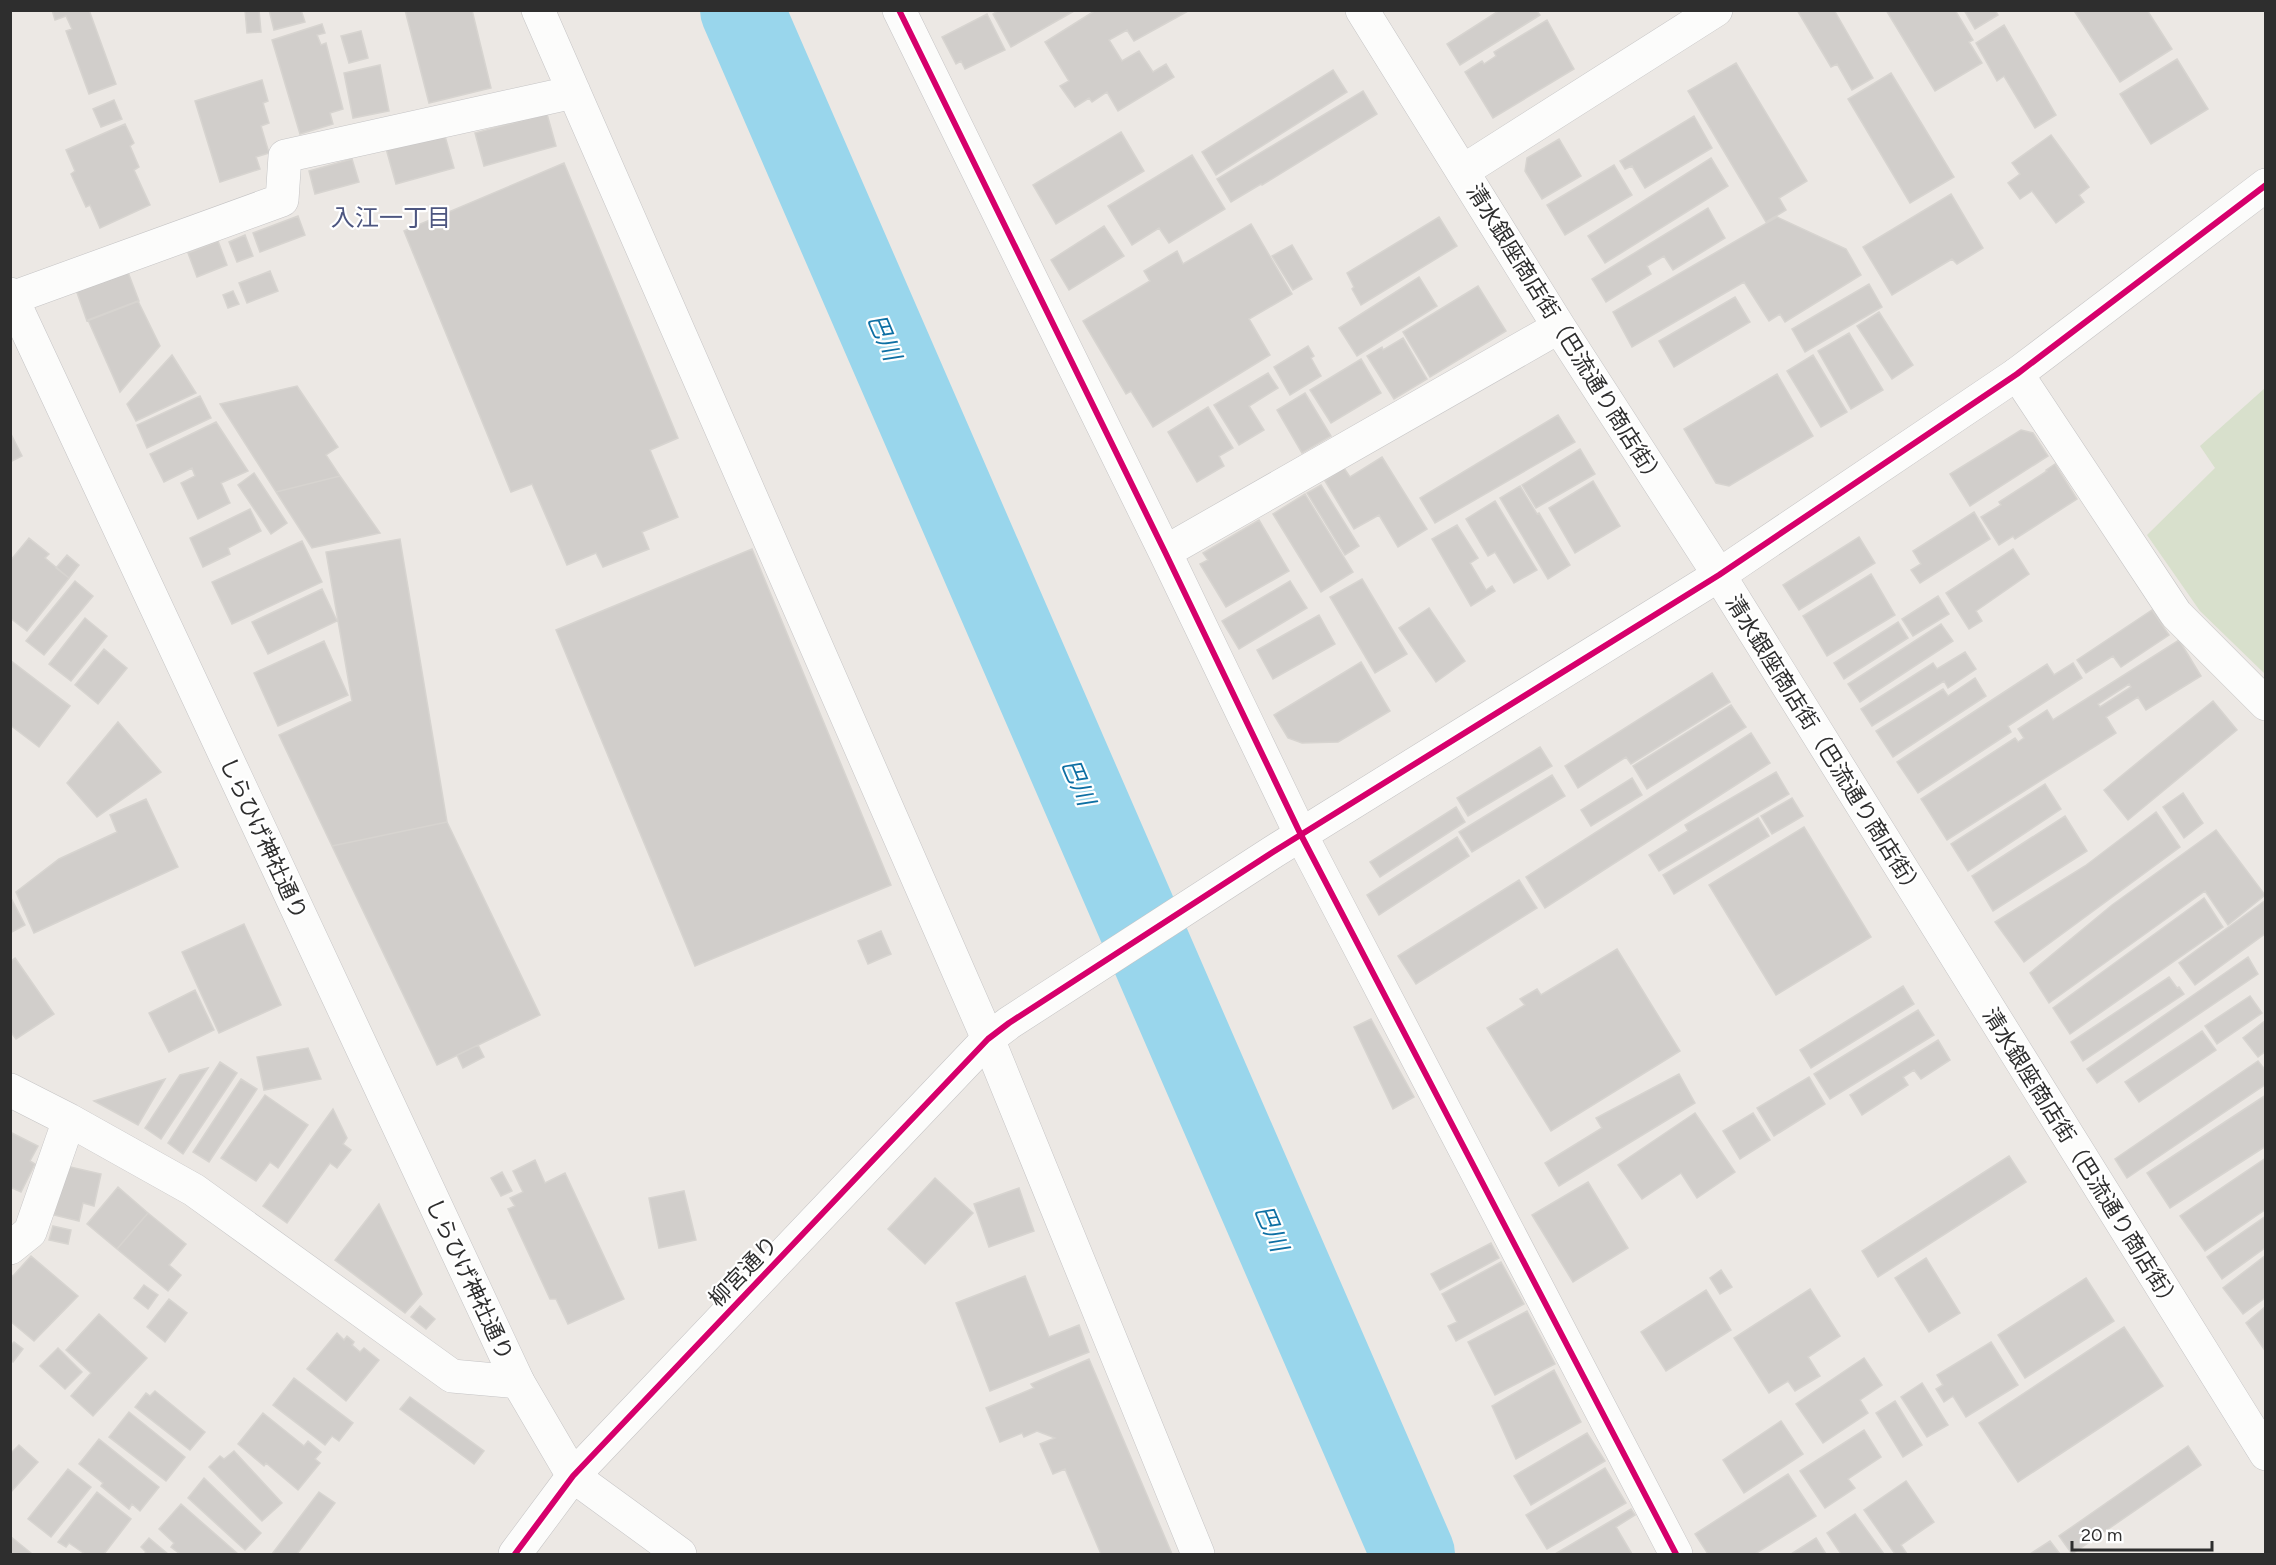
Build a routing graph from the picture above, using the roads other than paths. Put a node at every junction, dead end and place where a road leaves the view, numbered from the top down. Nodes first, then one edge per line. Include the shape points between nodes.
1 (538, 10) edge
2 (899, 10) edge
3 (1362, 10) edge
4 (1716, 10) edge
5 (574, 92) junction
6 (1463, 171) junction
7 (2265, 185) edge
8 (11, 296) edge
9 (1559, 327) junction
10 (2017, 374) junction
11 (1165, 552) junction
12 (1719, 575) junction
13 (2265, 704) edge
14 (1301, 835) junction
15 (999, 1031) junction
16 (10, 1090) edge
17 (69, 1120) junction
18 (10, 1248) edge
19 (518, 1382) junction
20 (2265, 1454) edge
21 (573, 1476) junction
22 (515, 1554) edge
23 (680, 1554) edge
24 (1198, 1554) edge
25 (1676, 1554) edge

1 - 5 street
2 - 11 street
3 - 6 street, 清水銀座商店街（巴流通り商店街）
4 - 6 street
5 - 8 street via 285,156 282,200
5 - 15 street
6 - 9 street, 清水銀座商店街（巴流通り商店街）
7 - 10 street, 柳宮通り
8 - 19 street, しらひげ神社通り
9 - 11 street
9 - 12 street, 清水銀座商店街（巴流通り商店街）
10 - 12 street, 柳宮通り
10 - 13 street via 2176,614
11 - 14 street
12 - 14 street, 柳宮通り
12 - 20 street, 清水銀座商店街（巴流通り商店街）
14 - 15 street, 柳宮通り
14 - 25 street
15 - 21 street, 柳宮通り
15 - 24 street
16 - 17 street
17 - 18 street via 30,1232
17 - 19 street via 194,1190 452,1376
19 - 21 street, しらひげ神社通り
21 - 22 street, 柳宮通り
21 - 23 street

